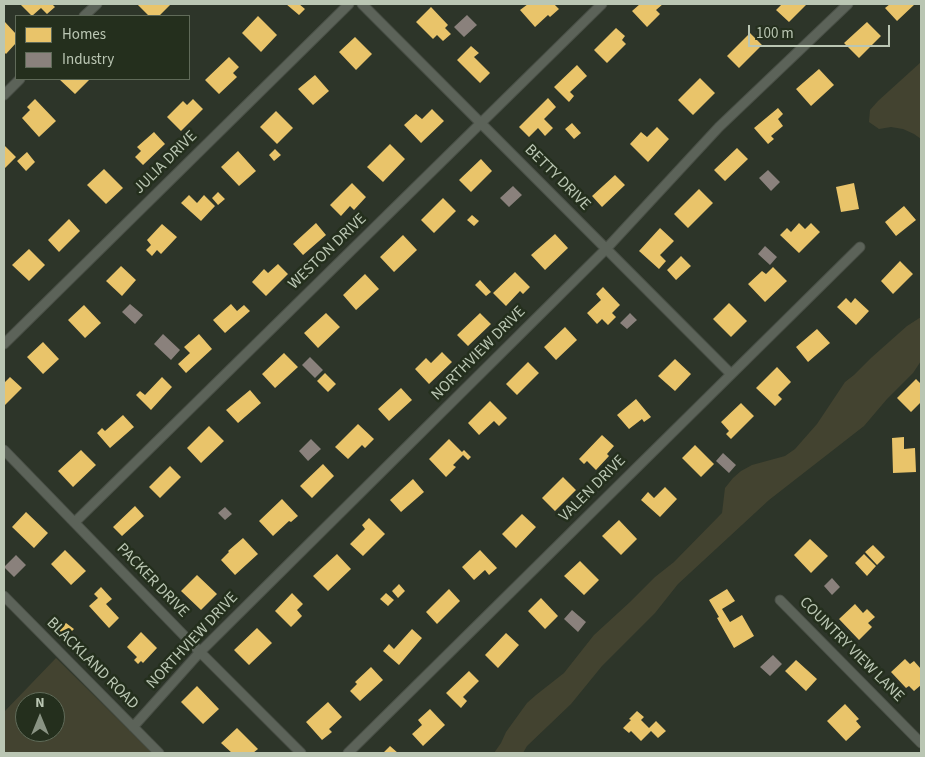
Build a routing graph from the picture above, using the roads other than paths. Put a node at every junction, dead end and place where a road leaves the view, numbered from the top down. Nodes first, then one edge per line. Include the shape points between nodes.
1 (97, 4) edge
2 (349, 4) edge
3 (362, 4) edge
4 (602, 4) edge
5 (848, 4) edge
6 (85, 15) edge
7 (19, 80) edge
8 (4, 95) edge
9 (480, 123) junction
10 (860, 247) dead end
11 (606, 249) junction
12 (4, 344) edge
13 (731, 374) junction
14 (4, 450) edge
15 (75, 522) junction
16 (4, 596) edge
17 (780, 600) dead end
18 (200, 652) junction
19 (133, 727) junction
20 (921, 743) edge
21 (160, 753) edge
22 (301, 753) edge
23 (348, 753) edge

1 - 6 street
2 - 12 street, JULIA DRIVE
3 - 9 street, BETTY DRIVE
4 - 9 street, WESTON DRIVE
5 - 11 street, NORTHVIEW DRIVE via 720,126
7 - 8 street
9 - 11 street, BETTY DRIVE
9 - 15 street, WESTON DRIVE
10 - 13 street, VALEN DRIVE
11 - 13 street, BETTY DRIVE
11 - 18 street, NORTHVIEW DRIVE
13 - 23 street, VALEN DRIVE
14 - 15 street, PACKER DRIVE
15 - 18 street, PACKER DRIVE
16 - 19 street, BLACKLAND ROAD
17 - 20 street, COUNTRY VIEW LANE
18 - 19 street, NORTHVIEW DRIVE
18 - 22 street, PACKER DRIVE
19 - 21 street, BLACKLAND ROAD

